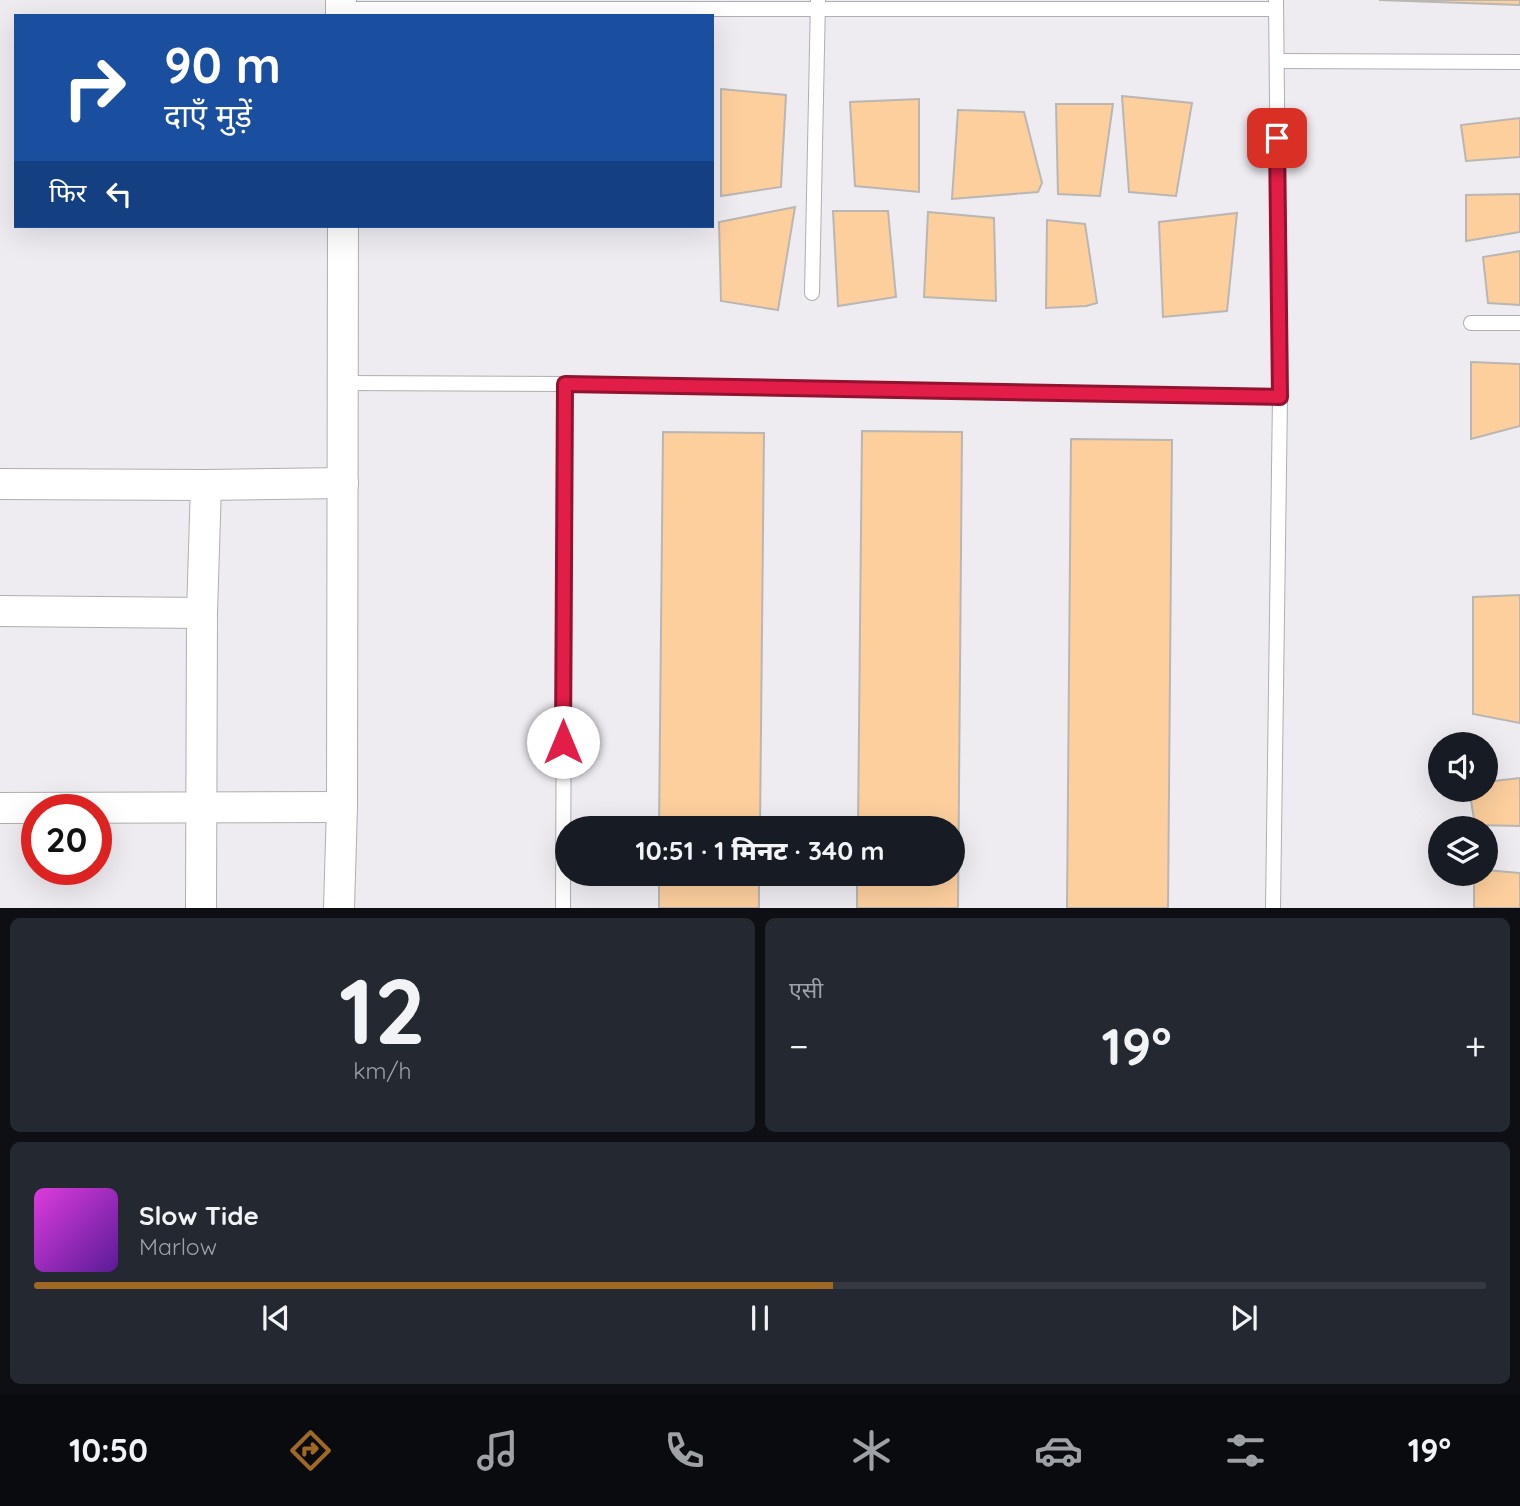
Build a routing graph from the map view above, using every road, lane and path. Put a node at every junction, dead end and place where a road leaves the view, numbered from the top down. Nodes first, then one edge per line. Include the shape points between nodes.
1 (1276, 4) edge
2 (818, 5) edge
3 (341, 8) edge
4 (1276, 61) junction
5 (1520, 62) edge
6 (343, 228) edge
7 (812, 293) dead end
8 (1471, 323) dead end
9 (1520, 323) edge
10 (344, 383) junction
11 (565, 384) junction
12 (1280, 397) junction
13 (343, 483) junction
14 (0, 484) edge
15 (206, 485) junction
16 (0, 611) edge
17 (202, 613) junction
18 (203, 807) junction
19 (342, 807) junction
20 (0, 808) edge
21 (201, 908) edge
22 (339, 908) edge
23 (562, 908) edge
24 (1273, 908) edge

1 - 2 lane
1 - 4 lane
2 - 3 lane
2 - 7 lane
4 - 5 lane
4 - 12 lane
6 - 10 street
8 - 9 lane
10 - 11 lane
10 - 13 street
11 - 12 lane
11 - 23 lane
12 - 24 lane
13 - 15 street
13 - 19 street
14 - 15 street
15 - 17 street
16 - 17 street
17 - 18 street
18 - 19 street
18 - 20 street
18 - 21 street
19 - 22 street

